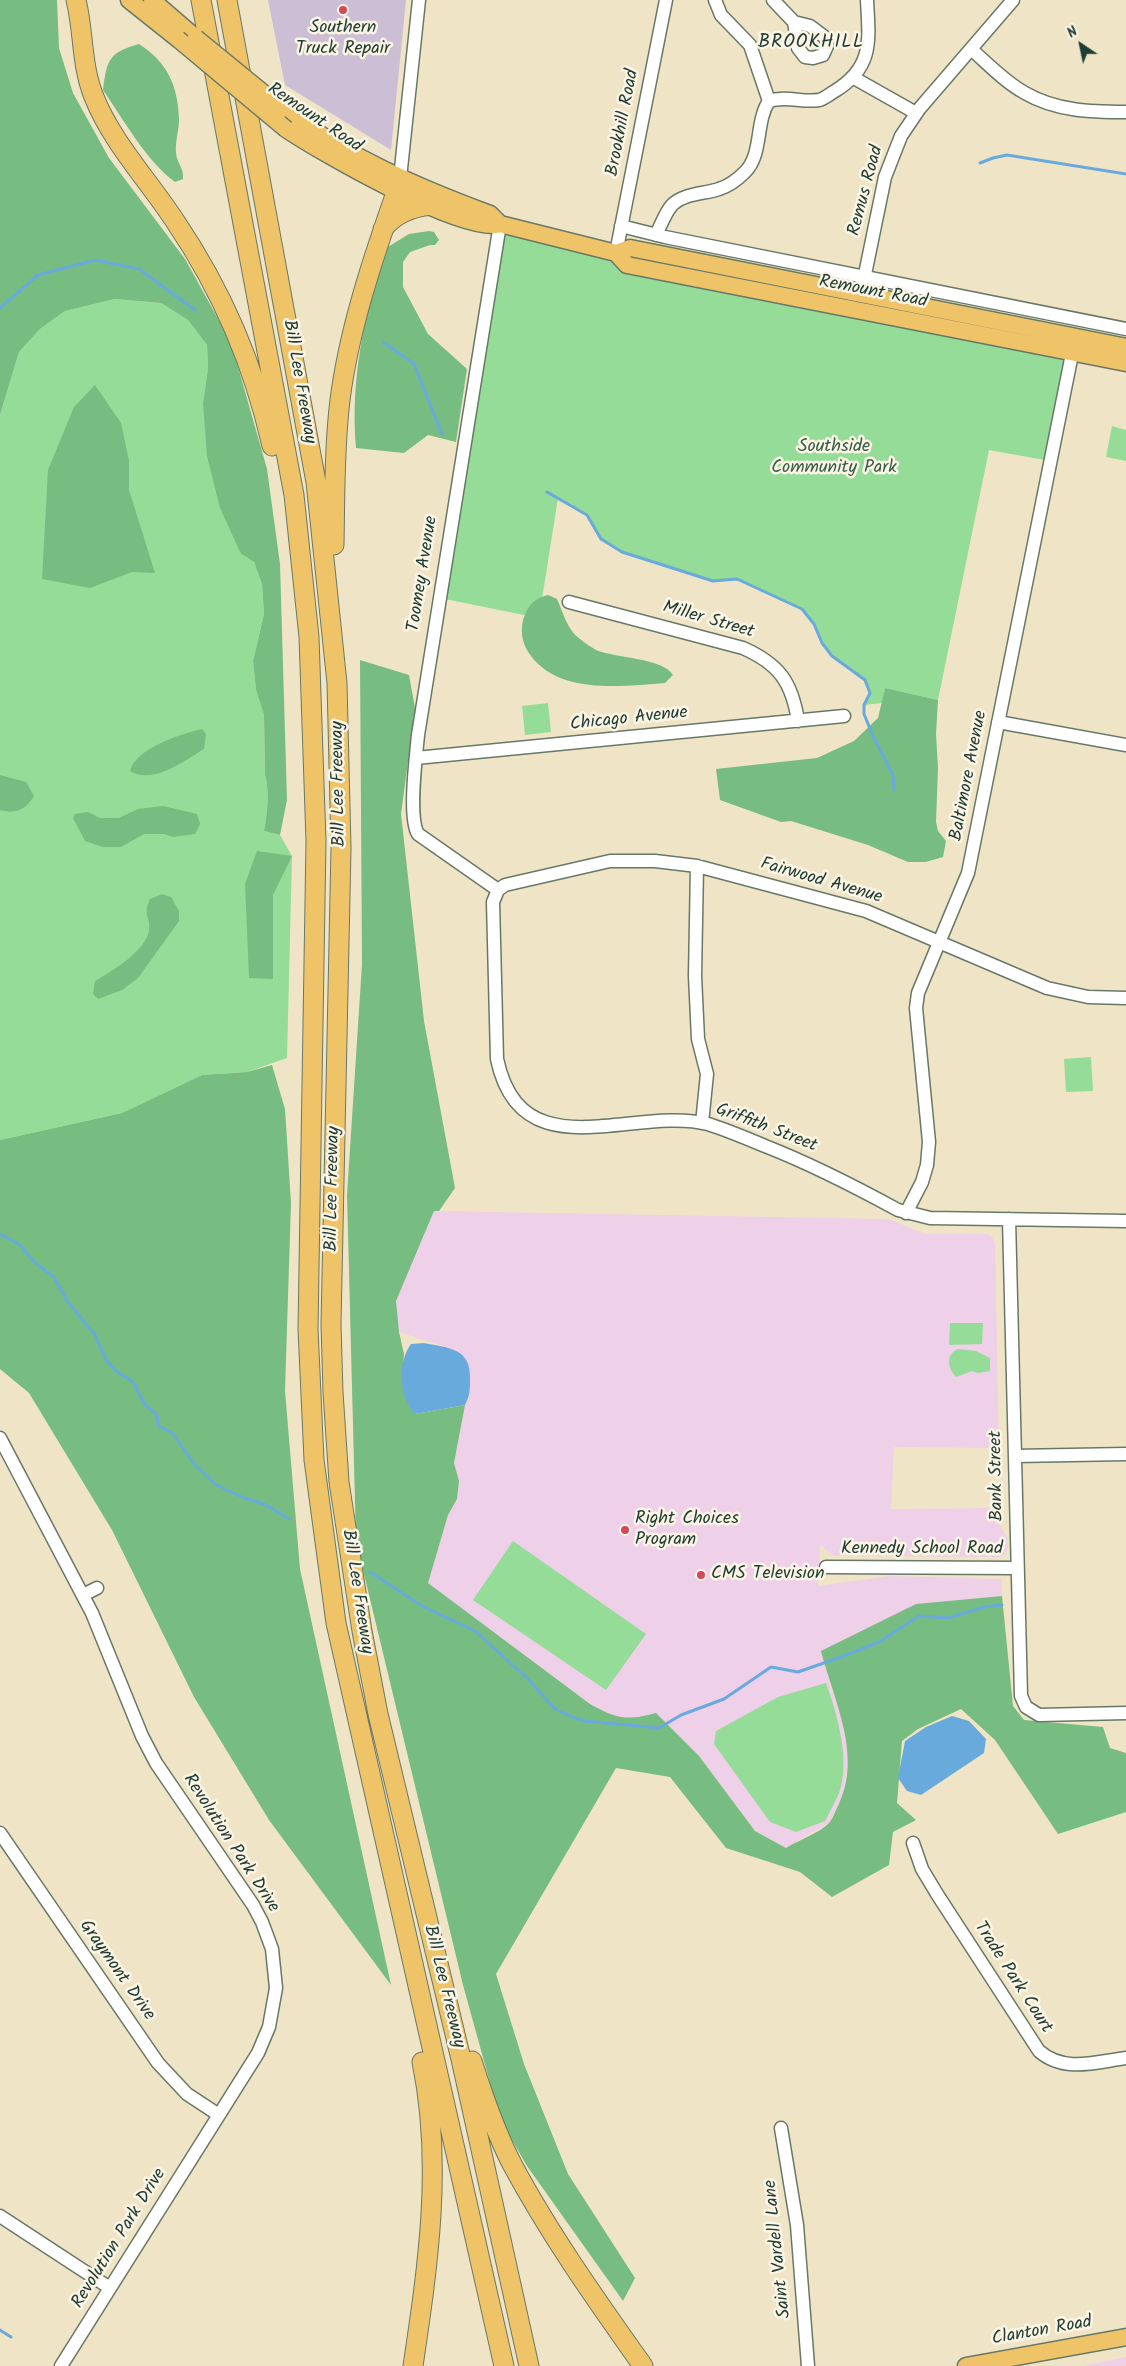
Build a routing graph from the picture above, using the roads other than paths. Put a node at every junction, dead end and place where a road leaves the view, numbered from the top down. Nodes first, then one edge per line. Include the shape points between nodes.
1 (76, 0) edge
2 (91, 0) edge
3 (129, 0) edge
4 (152, 0) edge
5 (201, 0) edge
6 (227, 0) edge
7 (419, 0) edge
8 (666, 0) edge
9 (715, 0) edge
10 (773, 0) edge
11 (867, 0) edge
12 (1013, 0) edge
13 (794, 22) dead end
14 (81, 31) junction
15 (971, 49) junction
16 (854, 78) junction
17 (769, 101) junction
18 (1126, 112) edge
19 (916, 113) junction
20 (399, 184) junction
21 (431, 205) junction
22 (500, 224) junction
23 (621, 226) junction
24 (383, 230) junction
25 (656, 235) junction
26 (616, 253) junction
27 (864, 277) junction
28 (859, 302) junction
29 (1126, 329) edge
30 (1076, 336) junction
31 (1126, 347) edge
32 (1071, 354) junction
33 (1126, 363) edge
34 (569, 602) dead end
35 (332, 632) junction
36 (309, 638) junction
37 (844, 716) dead end
38 (798, 721) junction
39 (998, 722) junction
40 (1126, 745) edge
41 (416, 758) junction
42 (697, 866) junction
43 (498, 890) junction
44 (940, 941) junction
45 (1126, 998) edge
46 (702, 1123) junction
47 (906, 1213) junction
48 (1009, 1219) junction
49 (1126, 1221) edge
50 (0, 1438) edge
51 (1126, 1454) edge
52 (1015, 1456) junction
53 (826, 1568) dead end
54 (1017, 1568) junction
55 (97, 1588) dead end
56 (83, 1595) junction
57 (1126, 1713) edge
58 (0, 1833) edge
59 (913, 1843) dead end
60 (429, 1932) junction
61 (419, 1992) junction
62 (1126, 2058) edge
63 (219, 2115) junction
64 (781, 2128) dead end
65 (0, 2216) edge
66 (110, 2288) junction
67 (1126, 2337) edge
68 (61, 2366) edge
69 (413, 2366) edge
70 (504, 2366) edge
71 (529, 2366) edge
72 (643, 2366) edge
73 (808, 2366) edge
74 (966, 2366) edge

1 - 14 highway
2 - 14 highway via 82,14
3 - 20 main road, Remount Road, bridge via 286,129 349,168
4 - 20 main road, Remount Road, bridge via 283,109
5 - 36 highway, Bill Lee Freeway via 294,495
6 - 35 highway, Bill Lee Freeway via 316,482
7 - 20 street
8 - 23 street, Brookhill Road
9 - 17 street via 721,15 750,45
10 - 13 street
11 - 16 street via 869,34 866,57
12 - 15 street, Remus Road
14 - 36 highway via 89,84 102,115 190,244 242,346 267,422
15 - 18 street via 1016,88 1041,101 1063,108
15 - 19 street, Remus Road
16 - 17 street via 819,100 779,97
16 - 19 street
17 - 25 street via 746,172 719,189 678,200
19 - 27 street, Remus Road via 901,136 885,177
20 - 21 main road, Remount Road
20 - 22 main road, Remount Road via 490,214
20 - 24 highway
21 - 22 main road, Remount Road via 485,226
21 - 24 highway via 401,213
22 - 26 main road, Remount Road
22 - 41 street, Toomey Avenue
23 - 25 street
23 - 26 street, Brookhill Road
24 - 35 highway via 359,310 340,401 334,466
25 - 27 street
26 - 28 main road, Remount Road via 627,264
27 - 28 street, Remus Road
27 - 29 street
28 - 30 main road, Remount Road
28 - 32 main road, Remount Road
30 - 31 main road, Remount Road
30 - 32 street, Baltimore Avenue
32 - 33 main road, Remount Road
32 - 39 street, Baltimore Avenue
34 - 38 street, Miller Street via 757,654 785,679 793,695
35 - 60 highway, Bill Lee Freeway via 341,811 331,1324 335,1426 341,1492 362,1631
36 - 61 highway, Bill Lee Freeway via 316,841 308,1329 314,1460 336,1623
37 - 38 street, Chicago Avenue
38 - 41 street, Chicago Avenue
39 - 40 street
39 - 44 street, Baltimore Avenue via 968,872
41 - 43 street, Toomey Avenue via 415,828 418,834
42 - 43 street, Fairwood Avenue via 655,861 610,861 505,884
42 - 44 street, Fairwood Avenue via 866,911
42 - 46 street via 698,1039 707,1074
43 - 46 street, Griffith Street via 493,902 496,1051 504,1081 517,1102 536,1118 564,1128 678,1121
44 - 45 street, Fairwood Avenue via 1047,988 1088,997
44 - 47 street, Baltimore Avenue via 920,986 916,1008 929,1142 922,1182
46 - 47 street, Griffith Street via 808,1163
47 - 48 street, Griffith Street via 930,1218
48 - 49 street, Griffith Street
48 - 52 street, Bank Street
50 - 56 street, Revolution Park Drive
51 - 52 street
52 - 54 street, Bank Street
53 - 54 street, Kennedy School Road
54 - 57 street, Bank Street via 1021,1696 1026,1707 1046,1715
55 - 56 street
56 - 63 street, Revolution Park Drive via 142,1736 156,1762 253,1905 272,1949 276,1988 269,2028 258,2053
58 - 63 street, Graymont Drive via 158,2063 187,2094
59 - 62 street, Trade Park Court via 922,1869 937,1894 1039,2051 1052,2060 1069,2065
60 - 71 highway, Bill Lee Freeway via 461,2059
60 - 72 highway via 461,2020 484,2100 512,2163 542,2216
61 - 69 highway via 419,2048 432,2129 434,2200
61 - 70 highway, Bill Lee Freeway
63 - 66 street, Revolution Park Drive
64 - 73 street, Saint Vardell Lane via 798,2225
65 - 66 street
66 - 68 street, Revolution Park Drive
67 - 74 main road, Clanton Road

